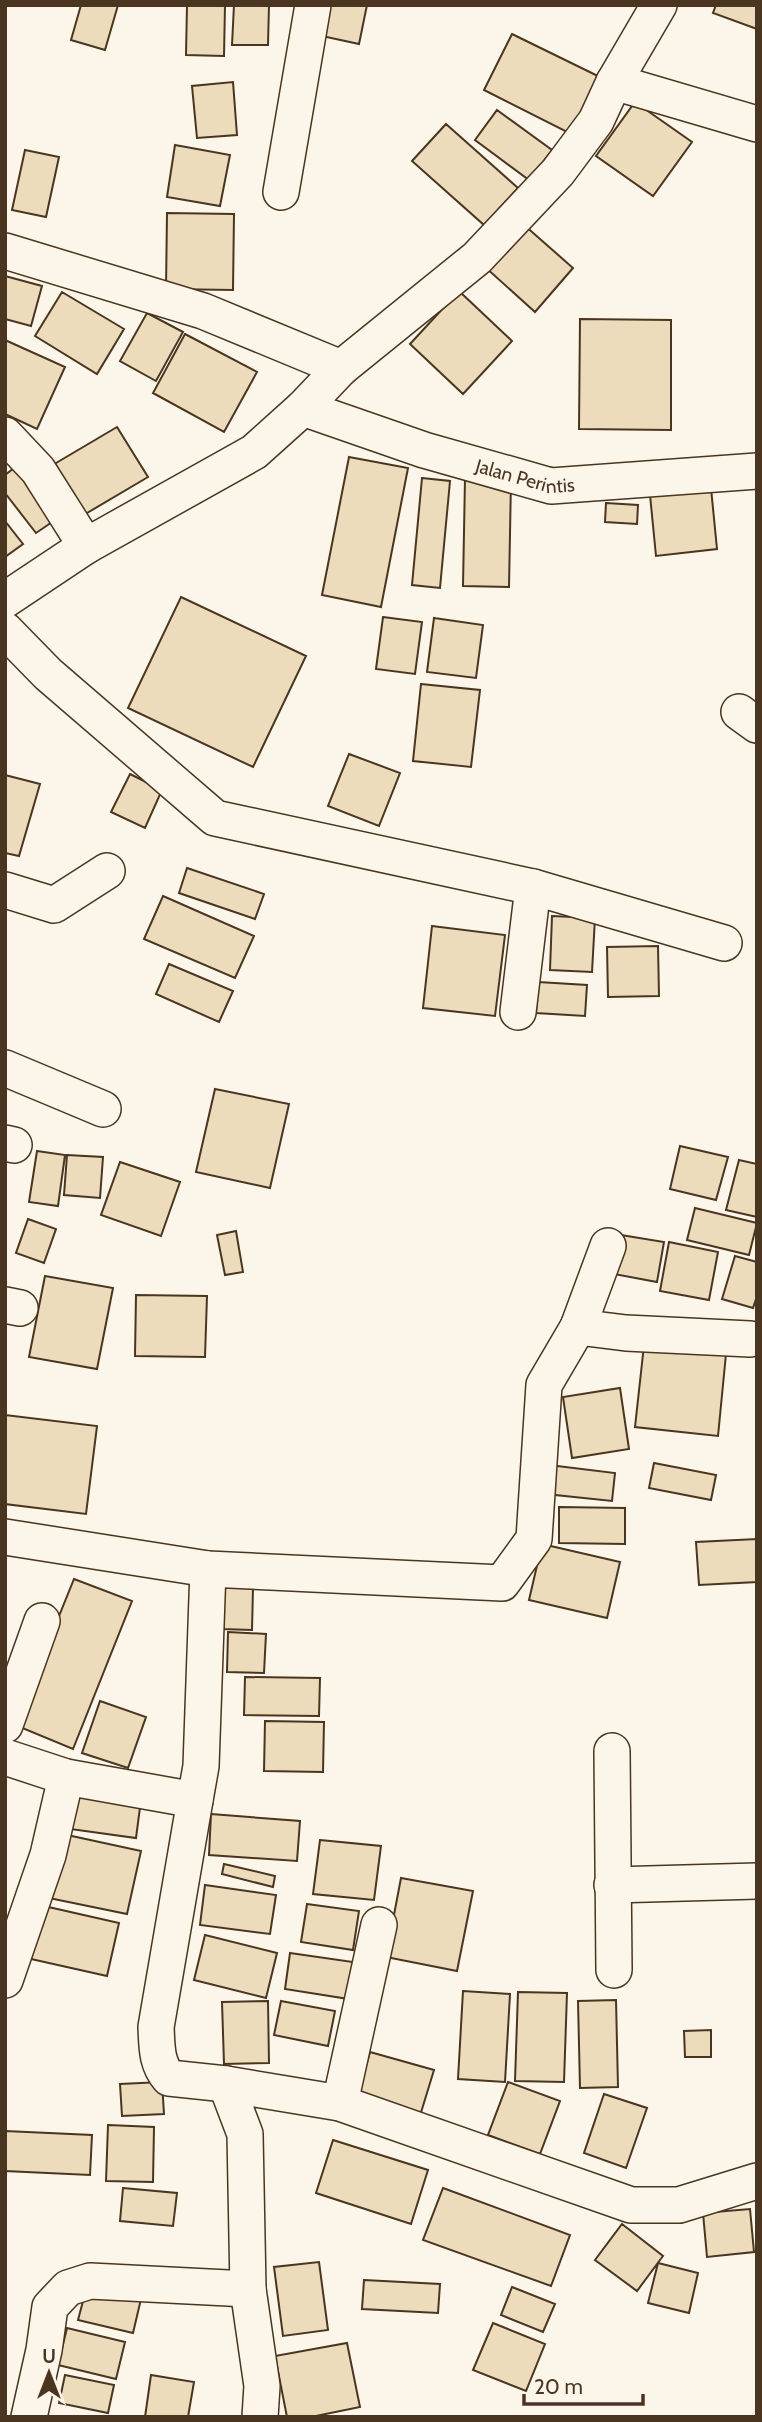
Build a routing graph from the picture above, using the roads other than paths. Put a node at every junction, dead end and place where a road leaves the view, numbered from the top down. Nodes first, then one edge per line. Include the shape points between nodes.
1 (313, 5) edge
2 (659, 5) edge
3 (614, 82) junction
4 (757, 124) edge
5 (281, 192) dead end
6 (5, 251) edge
7 (341, 368) junction
8 (303, 408) junction
9 (5, 435) edge
10 (757, 471) edge
11 (86, 546) junction
12 (5, 600) edge
13 (5, 630) edge
14 (107, 871) dead end
15 (533, 887) junction
16 (5, 890) edge
17 (724, 943) dead end
18 (518, 1012) dead end
19 (5, 1068) edge
20 (103, 1109) dead end
21 (608, 1246) dead end
22 (578, 1327) junction
23 (750, 1339) dead end
24 (5, 1537) edge
25 (208, 1569) junction
26 (43, 1621) dead end
27 (5, 1725) edge
28 (612, 1751) dead end
29 (5, 1757) edge
30 (66, 1777) junction
31 (195, 1800) junction
32 (757, 1881) edge
33 (612, 1885) junction
34 (379, 1925) dead end
35 (614, 1970) dead end
36 (5, 1980) edge
37 (226, 2084) junction
38 (340, 2103) junction
39 (757, 2181) edge
40 (248, 2289) junction
41 (29, 2417) edge
42 (260, 2417) edge

1 - 5 street
2 - 3 street
3 - 4 street
3 - 7 street via 596,121 566,162 477,258
6 - 7 street via 203,311
7 - 8 street
8 - 10 street, Jalan Perintis via 424,450 551,486
8 - 11 street via 254,452
9 - 11 street via 38,470
11 - 12 street
13 - 15 street via 48,674 215,818
14 - 16 street via 54,905
15 - 17 street
15 - 18 street
19 - 20 street
21 - 22 street
22 - 23 street
22 - 25 street via 544,1385 534,1539 502,1583
24 - 25 street
25 - 31 street via 201,1766
26 - 27 street
28 - 33 street
29 - 30 street
30 - 31 street
30 - 36 street via 48,1855
31 - 37 street via 156,2027 157,2055 169,2078
32 - 33 street
33 - 35 street
34 - 38 street
37 - 38 street
37 - 40 street via 245,2134
38 - 39 street via 631,2205 678,2205
40 - 41 street via 90,2281 68,2288 50,2307
40 - 42 street via 262,2386

